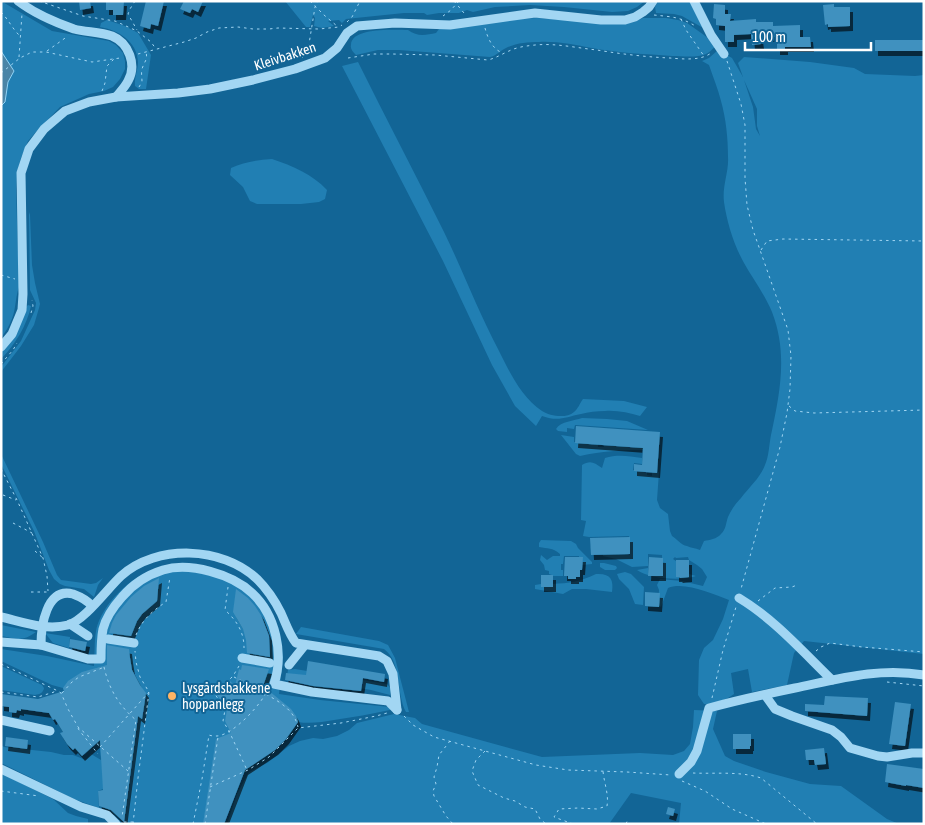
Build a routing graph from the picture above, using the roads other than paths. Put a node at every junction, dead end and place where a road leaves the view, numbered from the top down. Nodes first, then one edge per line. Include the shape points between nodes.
1 (653, 1) edge
2 (694, 1) edge
3 (20, 3) edge
4 (724, 54) road end
5 (116, 96) junction
6 (1, 346) edge
7 (739, 598) road end
8 (92, 606) junction
9 (1, 617) edge
10 (70, 624) junction
11 (88, 636) dead end
12 (108, 639) dead end
13 (1, 642) edge
14 (134, 643) road end
15 (41, 645) junction
16 (304, 645) junction
17 (242, 658) road end
18 (270, 662) dead end
19 (289, 665) dead end
20 (924, 675) edge
21 (832, 680) junction
22 (765, 695) junction
23 (1, 720) edge
24 (50, 731) dead end
25 (924, 753) edge
26 (1, 769) edge
27 (678, 776) road end
28 (116, 824) edge

1 - 5 street, Kleivbakken via 644,12 625,20 535,13 450,25 395,23 357,26 325,58 295,69 210,89
2 - 4 street
3 - 5 street via 56,23 120,41 131,56 132,67 128,80
5 - 6 street, Kleivbakken via 65,112 44,129 29,148 21,173 22,310 12,334
7 - 21 street via 784,633
8 - 10 street
8 - 15 street via 76,595 60,594 46,611
8 - 16 street via 122,575 145,562 178,553 203,554 225,560 257,579 276,602 296,644
9 - 10 street via 53,628
10 - 11 street
12 - 14 street
13 - 15 street
15 - 16 street via 103,664 103,630 109,614 128,591 152,574 181,568 196,569 235,580 253,593 263,606 276,633 278,650 274,684 388,701 397,710 393,674 387,661 379,656
16 - 19 street
17 - 18 street
20 - 21 street via 866,674
21 - 22 street
22 - 25 street via 775,709 832,730 850,748 887,757
22 - 27 street via 709,708 697,750
23 - 24 street
26 - 28 street via 81,807 107,815

